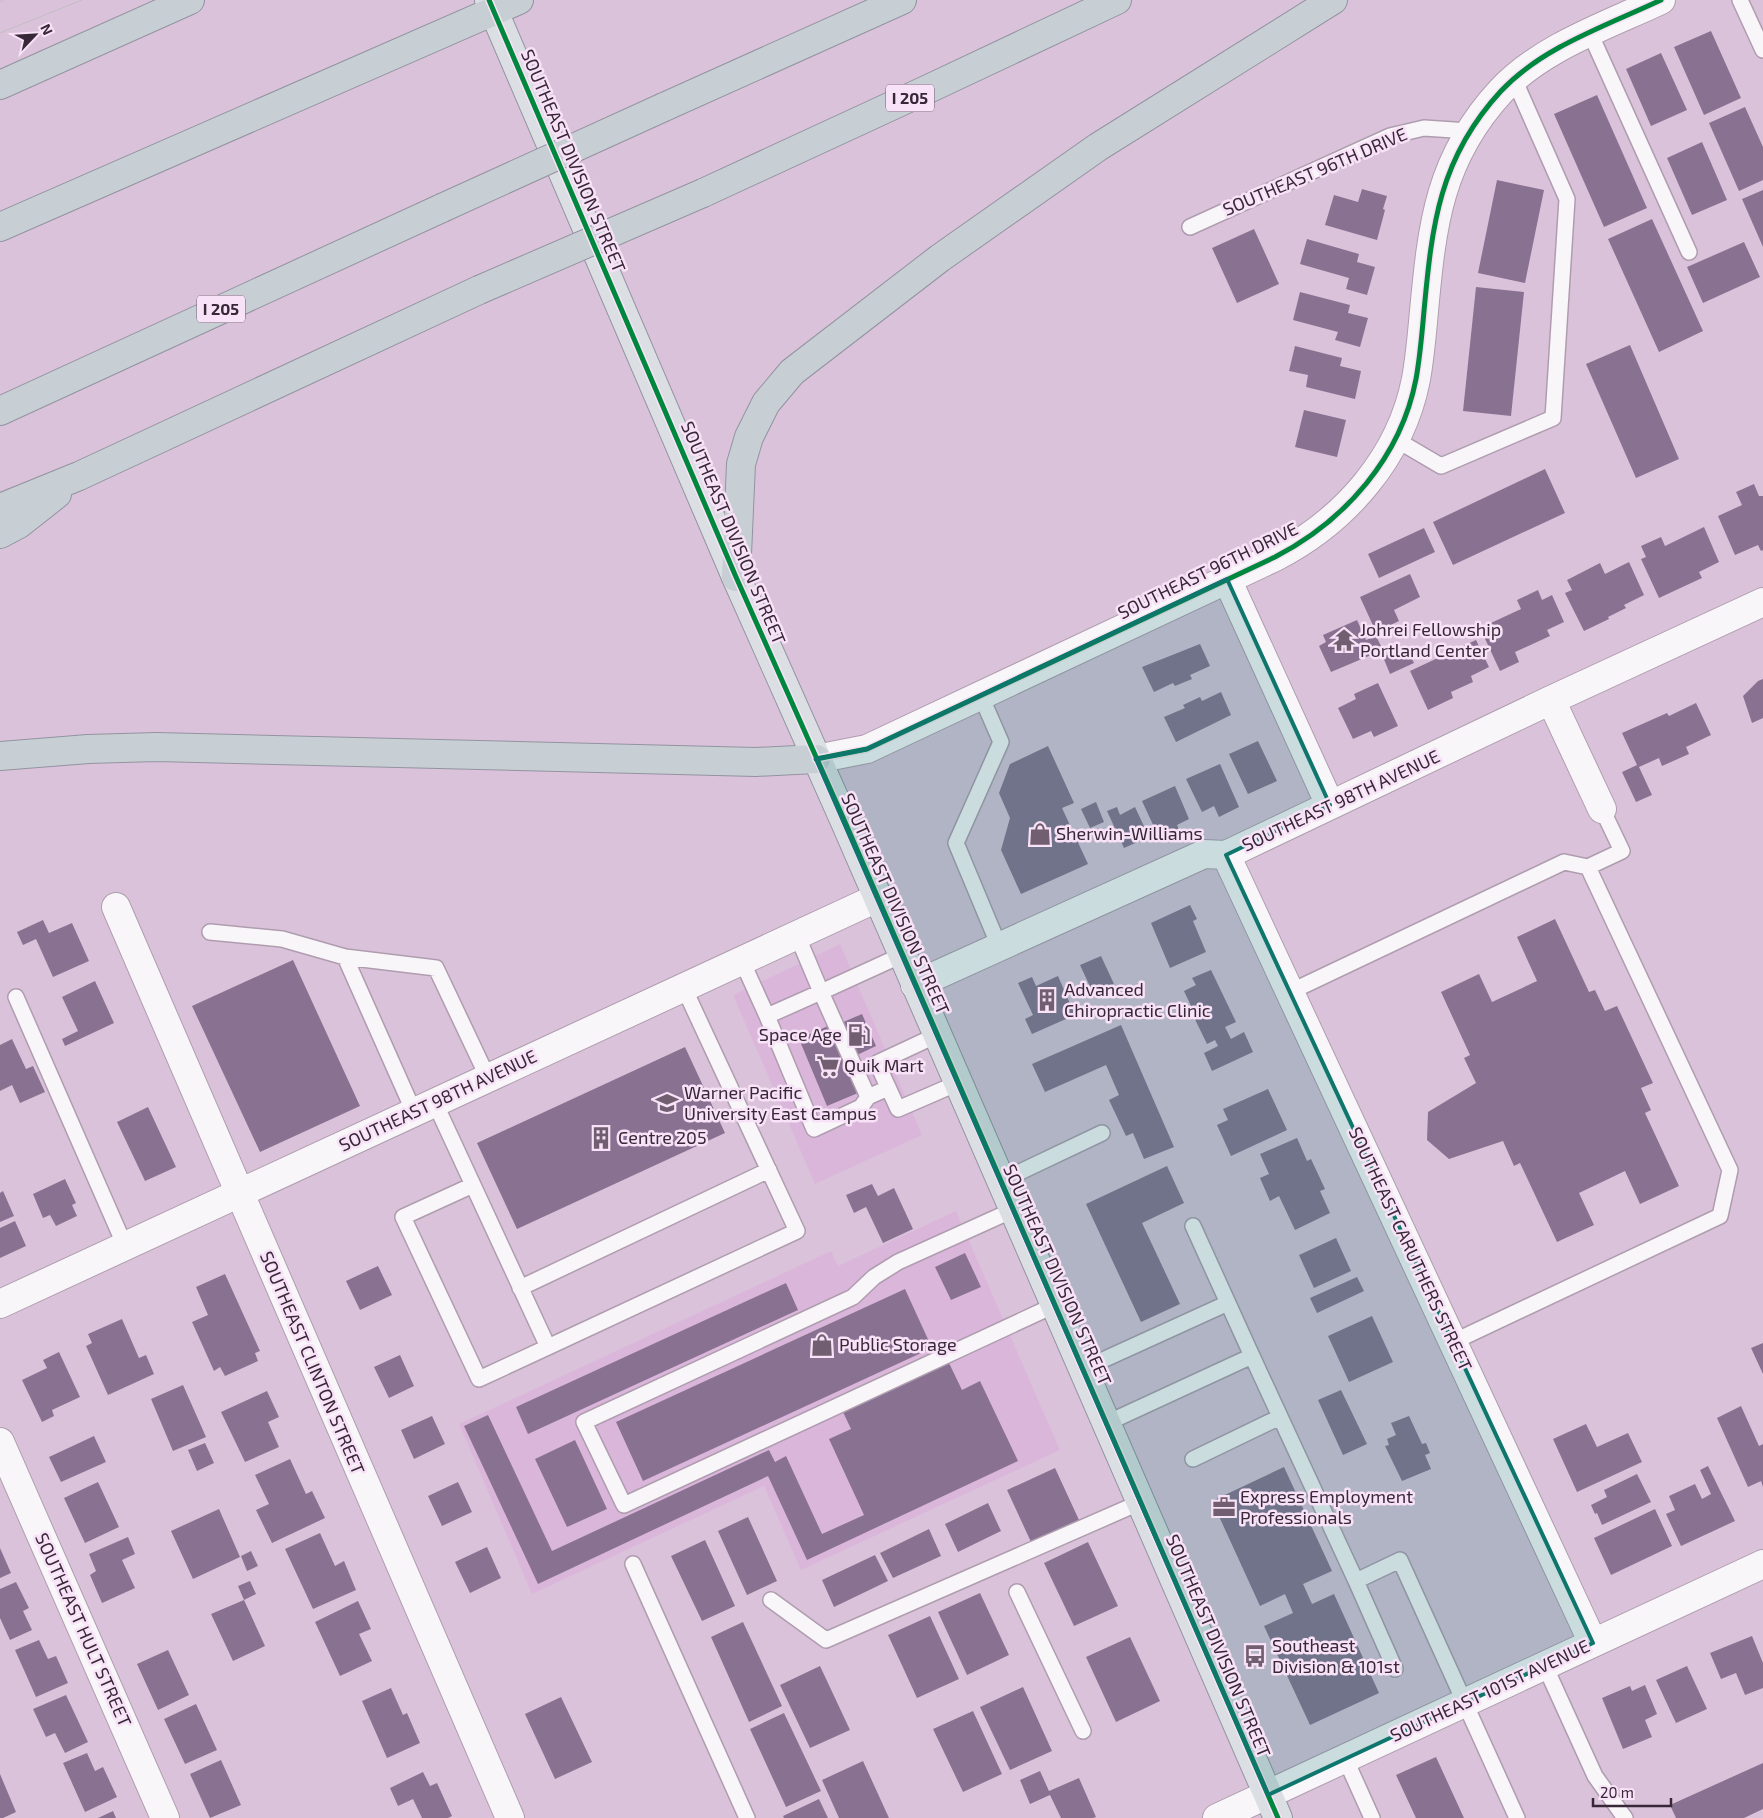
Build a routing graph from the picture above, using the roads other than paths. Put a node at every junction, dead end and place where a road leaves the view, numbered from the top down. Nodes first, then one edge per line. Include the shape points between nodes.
1 (190, 0) edge
2 (519, 0) edge
3 (902, 0) edge
4 (1117, 0) edge
5 (1333, 0) edge
6 (1661, 0) edge
7 (1740, 0) edge
8 (491, 5) edge
9 (1590, 33) junction
10 (1763, 50) edge
11 (1514, 79) junction
12 (0, 85) edge
13 (1469, 131) junction
14 (0, 227) edge
15 (1190, 227) dead end
16 (1689, 252) dead end
17 (0, 411) edge
18 (1395, 439) junction
19 (79, 476) junction
20 (0, 508) edge
21 (0, 534) edge
22 (736, 577) junction
23 (1226, 579) junction
24 (1763, 602) edge
25 (981, 696) junction
26 (1551, 700) junction
27 (0, 756) edge
28 (816, 759) junction
29 (1330, 805) junction
30 (1602, 809) joint
31 (1226, 856) junction
32 (1588, 867) junction
33 (877, 898) junction
34 (116, 907) dead end
35 (210, 932) dead end
36 (796, 935) junction
37 (999, 946) junction
38 (902, 955) junction
39 (345, 957) junction
40 (742, 961) junction
41 (915, 985) junction
42 (684, 988) junction
43 (822, 992) junction
44 (1290, 992) junction
45 (16, 997) dead end
46 (767, 1016) junction
47 (937, 1035) junction
48 (488, 1078) junction
49 (958, 1083) junction
50 (888, 1088) junction
51 (868, 1097) junction
52 (424, 1108) junction
53 (1102, 1133) dead end
54 (769, 1170) junction
55 (1001, 1181) junction
56 (473, 1185) junction
57 (238, 1193) junction
58 (1013, 1210) junction
59 (1192, 1226) dead end
60 (125, 1246) junction
61 (520, 1288) junction
62 (1228, 1303) junction
63 (0, 1304) edge
64 (1055, 1305) junction
65 (1453, 1342) junction
66 (548, 1347) junction
67 (1252, 1356) junction
68 (1083, 1369) junction
69 (1280, 1417) junction
70 (1107, 1423) junction
71 (0, 1442) edge
72 (1193, 1459) dead end
73 (1141, 1502) junction
74 (633, 1564) dead end
75 (1763, 1564) edge
76 (1356, 1580) junction
77 (1017, 1592) dead end
78 (771, 1600) dead end
79 (1593, 1643) junction
80 (1545, 1666) junction
81 (1395, 1669) dead end
82 (1466, 1702) junction
83 (1083, 1731) dead end
84 (1346, 1758) junction
85 (1273, 1806) edge
86 (165, 1818) edge
87 (510, 1818) edge
88 (747, 1818) edge
89 (1217, 1818) edge
90 (1372, 1818) edge
91 (1517, 1818) edge
92 (1625, 1818) edge

1 - 12 highway
2 - 8 highway
3 - 17 highway, I 205, bridge
4 - 19 highway, I 205, bridge via 703,193 479,290
5 - 22 highway via 1098,147 940,258 792,372 766,403 749,437 741,464
6 - 9 street
7 - 10 lane
8 - 14 highway
8 - 22 main road, SOUTHEAST DIVISION STREET
9 - 11 street via 1543,57
9 - 16 lane
11 - 13 street
11 - 18 lane via 1567,199 1553,418 1441,466
13 - 15 lane, SOUTHEAST 96TH DRIVE via 1424,128 1390,136
13 - 18 street, SOUTHEAST 96TH DRIVE via 1440,196 1429,259 1416,380
18 - 23 street, SOUTHEAST 96TH DRIVE via 1378,468 1339,514 1295,546
19 - 20 highway, I 205
19 - 21 highway via 19,524
22 - 28 main road, SOUTHEAST DIVISION STREET
23 - 25 street, SOUTHEAST 96TH DRIVE
23 - 29 street
24 - 26 street, SOUTHEAST 98TH AVENUE
25 - 28 street, SOUTHEAST 96TH DRIVE via 867,749
25 - 37 lane via 1001,742 956,843
26 - 29 street, SOUTHEAST 98TH AVENUE
26 - 30 street
27 - 28 highway via 88,748 157,747 756,762
28 - 33 main road, SOUTHEAST DIVISION STREET
29 - 31 street, SOUTHEAST 98TH AVENUE
30 - 32 lane via 1622,851
31 - 37 street, SOUTHEAST 98TH AVENUE via 1204,854
31 - 44 street, SOUTHEAST CARUTHERS STREET
32 - 44 lane via 1564,862
32 - 65 lane via 1730,1170 1720,1216
33 - 36 street, SOUTHEAST 98TH AVENUE
33 - 38 main road, SOUTHEAST DIVISION STREET
34 - 57 street, SOUTHEAST CLINTON STREET
35 - 39 lane via 282,940
36 - 40 street, SOUTHEAST 98TH AVENUE
36 - 43 lane
37 - 41 street, SOUTHEAST 98TH AVENUE
38 - 41 main road, SOUTHEAST DIVISION STREET
38 - 43 lane
39 - 48 lane via 436,968
39 - 52 lane
40 - 42 street, SOUTHEAST 98TH AVENUE
40 - 46 lane
41 - 47 main road, SOUTHEAST DIVISION STREET
42 - 48 street, SOUTHEAST 98TH AVENUE
42 - 54 lane
43 - 46 lane
43 - 51 lane
44 - 65 street, SOUTHEAST CARUTHERS STREET
45 - 60 lane
46 - 51 lane via 814,1129 861,1107
47 - 49 main road, SOUTHEAST DIVISION STREET
47 - 50 lane via 877,1063
48 - 52 street, SOUTHEAST 98TH AVENUE
49 - 50 lane via 898,1109
49 - 55 main road, SOUTHEAST DIVISION STREET
50 - 51 lane
52 - 56 lane
52 - 57 street, SOUTHEAST 98TH AVENUE
53 - 55 lane
54 - 61 lane
54 - 66 lane via 797,1231
55 - 58 main road, SOUTHEAST DIVISION STREET
56 - 61 lane
56 - 66 lane via 403,1217 407,1226 479,1379
57 - 60 street, SOUTHEAST 98TH AVENUE
57 - 87 street, SOUTHEAST CLINTON STREET
58 - 64 main road, SOUTHEAST DIVISION STREET
58 - 64 lane via 898,1262 874,1277 853,1297 584,1422 624,1505
59 - 62 lane
60 - 63 street, SOUTHEAST 98TH AVENUE
61 - 66 lane
62 - 67 lane
62 - 68 lane
64 - 68 main road, SOUTHEAST DIVISION STREET
65 - 79 street, SOUTHEAST CARUTHERS STREET
67 - 69 lane
67 - 70 lane
68 - 70 main road, SOUTHEAST DIVISION STREET
69 - 72 lane
69 - 76 lane
70 - 73 main road, SOUTHEAST DIVISION STREET
71 - 86 street, SOUTHEAST HULT STREET
73 - 78 lane via 826,1640
73 - 85 main road, SOUTHEAST DIVISION STREET
74 - 88 lane
75 - 79 street, SOUTHEAST 101ST AVENUE
76 - 81 lane
76 - 82 lane via 1400,1560
77 - 83 lane
79 - 80 street, SOUTHEAST 101ST AVENUE
80 - 82 street, SOUTHEAST 101ST AVENUE
80 - 92 lane via 1595,1776
82 - 84 street, SOUTHEAST 101ST AVENUE
82 - 91 lane
84 - 85 street, SOUTHEAST 101ST AVENUE
84 - 90 lane
85 - 89 street, SOUTHEAST 101ST AVENUE

